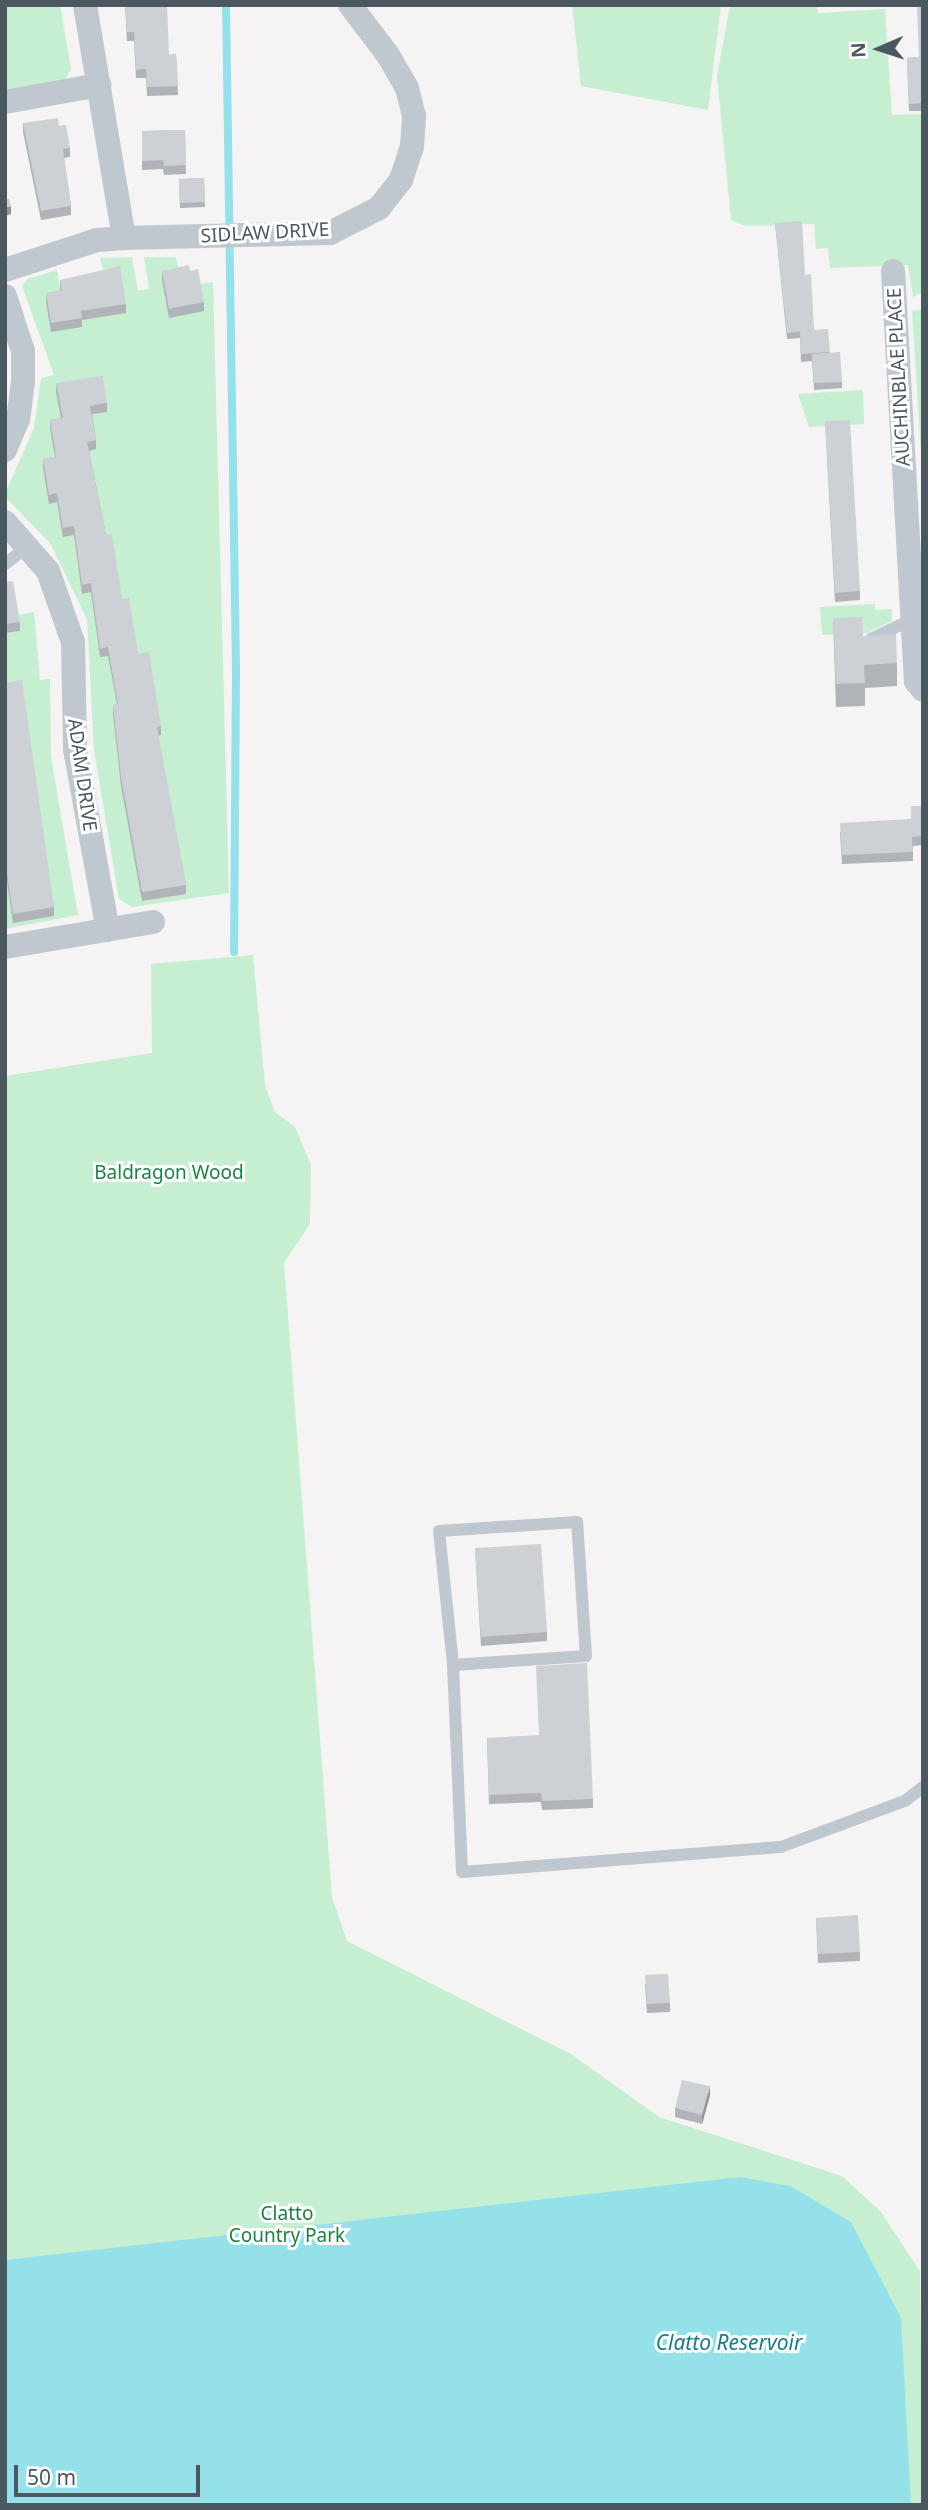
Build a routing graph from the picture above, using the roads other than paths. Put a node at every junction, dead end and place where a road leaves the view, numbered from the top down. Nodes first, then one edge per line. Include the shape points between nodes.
1 (85, 5) edge
2 (350, 5) edge
3 (99, 85) junction
4 (5, 102) edge
5 (124, 238) junction
6 (5, 270) edge
7 (893, 271) dead end
8 (5, 296) edge
9 (5, 450) edge
10 (5, 522) edge
11 (29, 545) junction
12 (5, 565) edge
13 (913, 620) junction
14 (871, 639) edge
15 (923, 690) edge
16 (153, 922) dead end
17 (107, 930) junction
18 (5, 947) edge
19 (453, 1665) junction
20 (923, 1787) edge

1 - 3 street
2 - 5 street, SIDLAW DRIVE via 407,88 414,116 412,147 401,180 379,208 330,233
3 - 4 street
3 - 5 street
5 - 6 street, SIDLAW DRIVE via 97,240
7 - 13 street, AUCHINBLAE PLACE
8 - 9 street via 23,351 18,419
10 - 11 street, ADAM DRIVE
11 - 12 lane
11 - 17 street, ADAM DRIVE via 53,583 73,642 75,749
13 - 14 lane
13 - 15 street, AUCHINBLAE PLACE via 916,681
16 - 17 street
17 - 18 street
19 - 19 lane via 439,1531 577,1522 586,1656
19 - 20 lane via 462,1872 781,1847 905,1801

